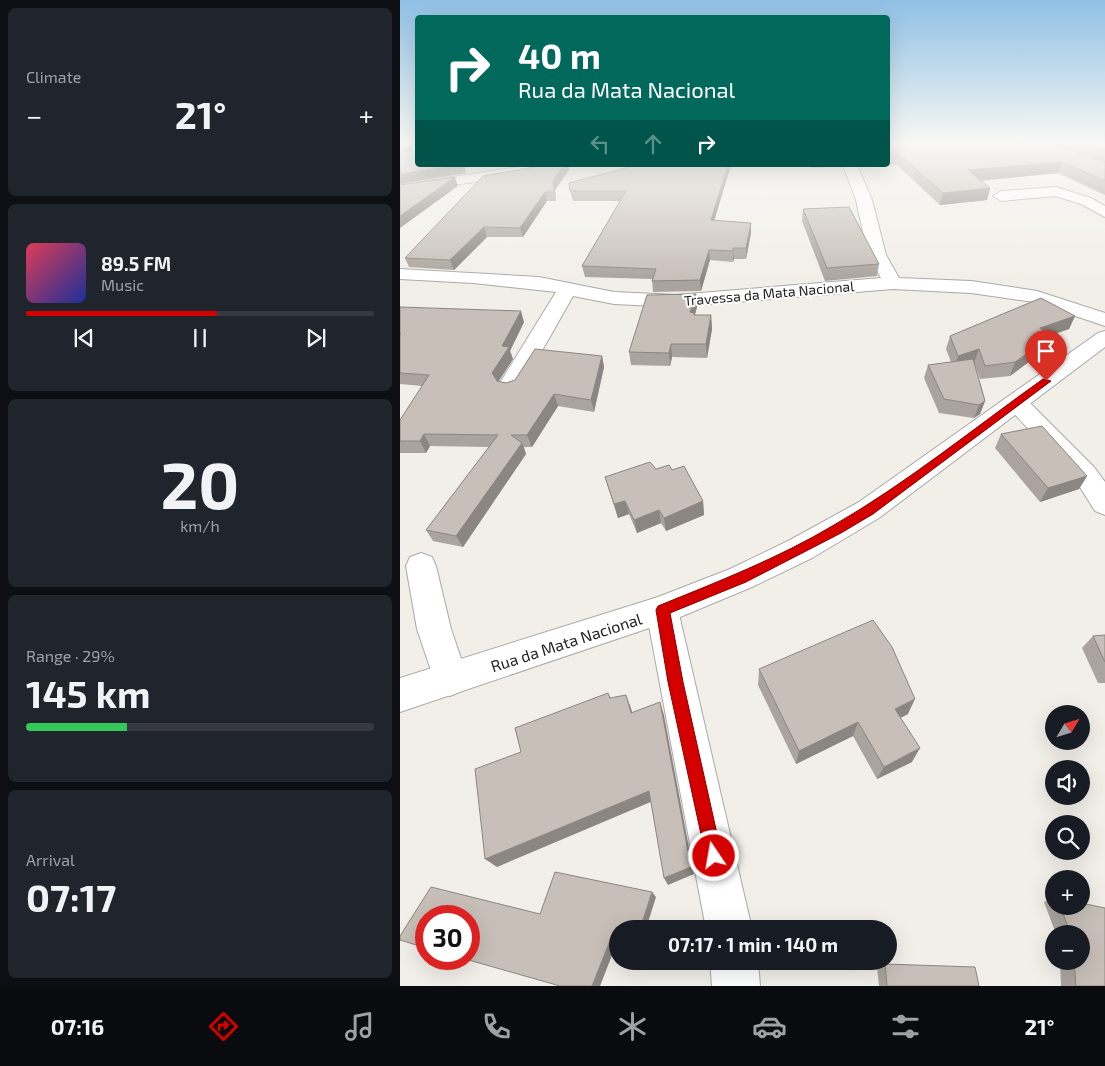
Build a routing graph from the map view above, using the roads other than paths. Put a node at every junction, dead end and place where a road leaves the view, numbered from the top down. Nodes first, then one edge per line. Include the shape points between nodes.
1 (860, 189) edge
2 (1001, 196) dead end
3 (1105, 212) edge
4 (400, 274) edge
5 (894, 283) junction
6 (568, 288) junction
7 (1105, 320) edge
8 (1105, 337) edge
9 (510, 386) edge
10 (1017, 403) junction
11 (1105, 504) edge
12 (421, 566) dead end
13 (662, 610) junction
14 (450, 679) junction
15 (400, 695) edge
16 (727, 920) edge
17 (735, 970) edge
18 (736, 986) edge

1 - 5 street via 877,255
2 - 3 street via 1056,191
4 - 6 street, Travessa da Mata Nacional via 473,276
5 - 6 street, Travessa da Mata Nacional via 676,301 614,298
5 - 7 street, Travessa da Mata Nacional via 971,287 1037,297
6 - 9 street
8 - 10 street, Rua da Mata Nacional
10 - 11 street via 1085,474
10 - 13 street, Rua da Mata Nacional via 836,530 741,578
12 - 14 street via 434,629
13 - 14 street, Rua da Mata Nacional
13 - 16 street
14 - 15 street, Rua da Mata Nacional
17 - 18 street

